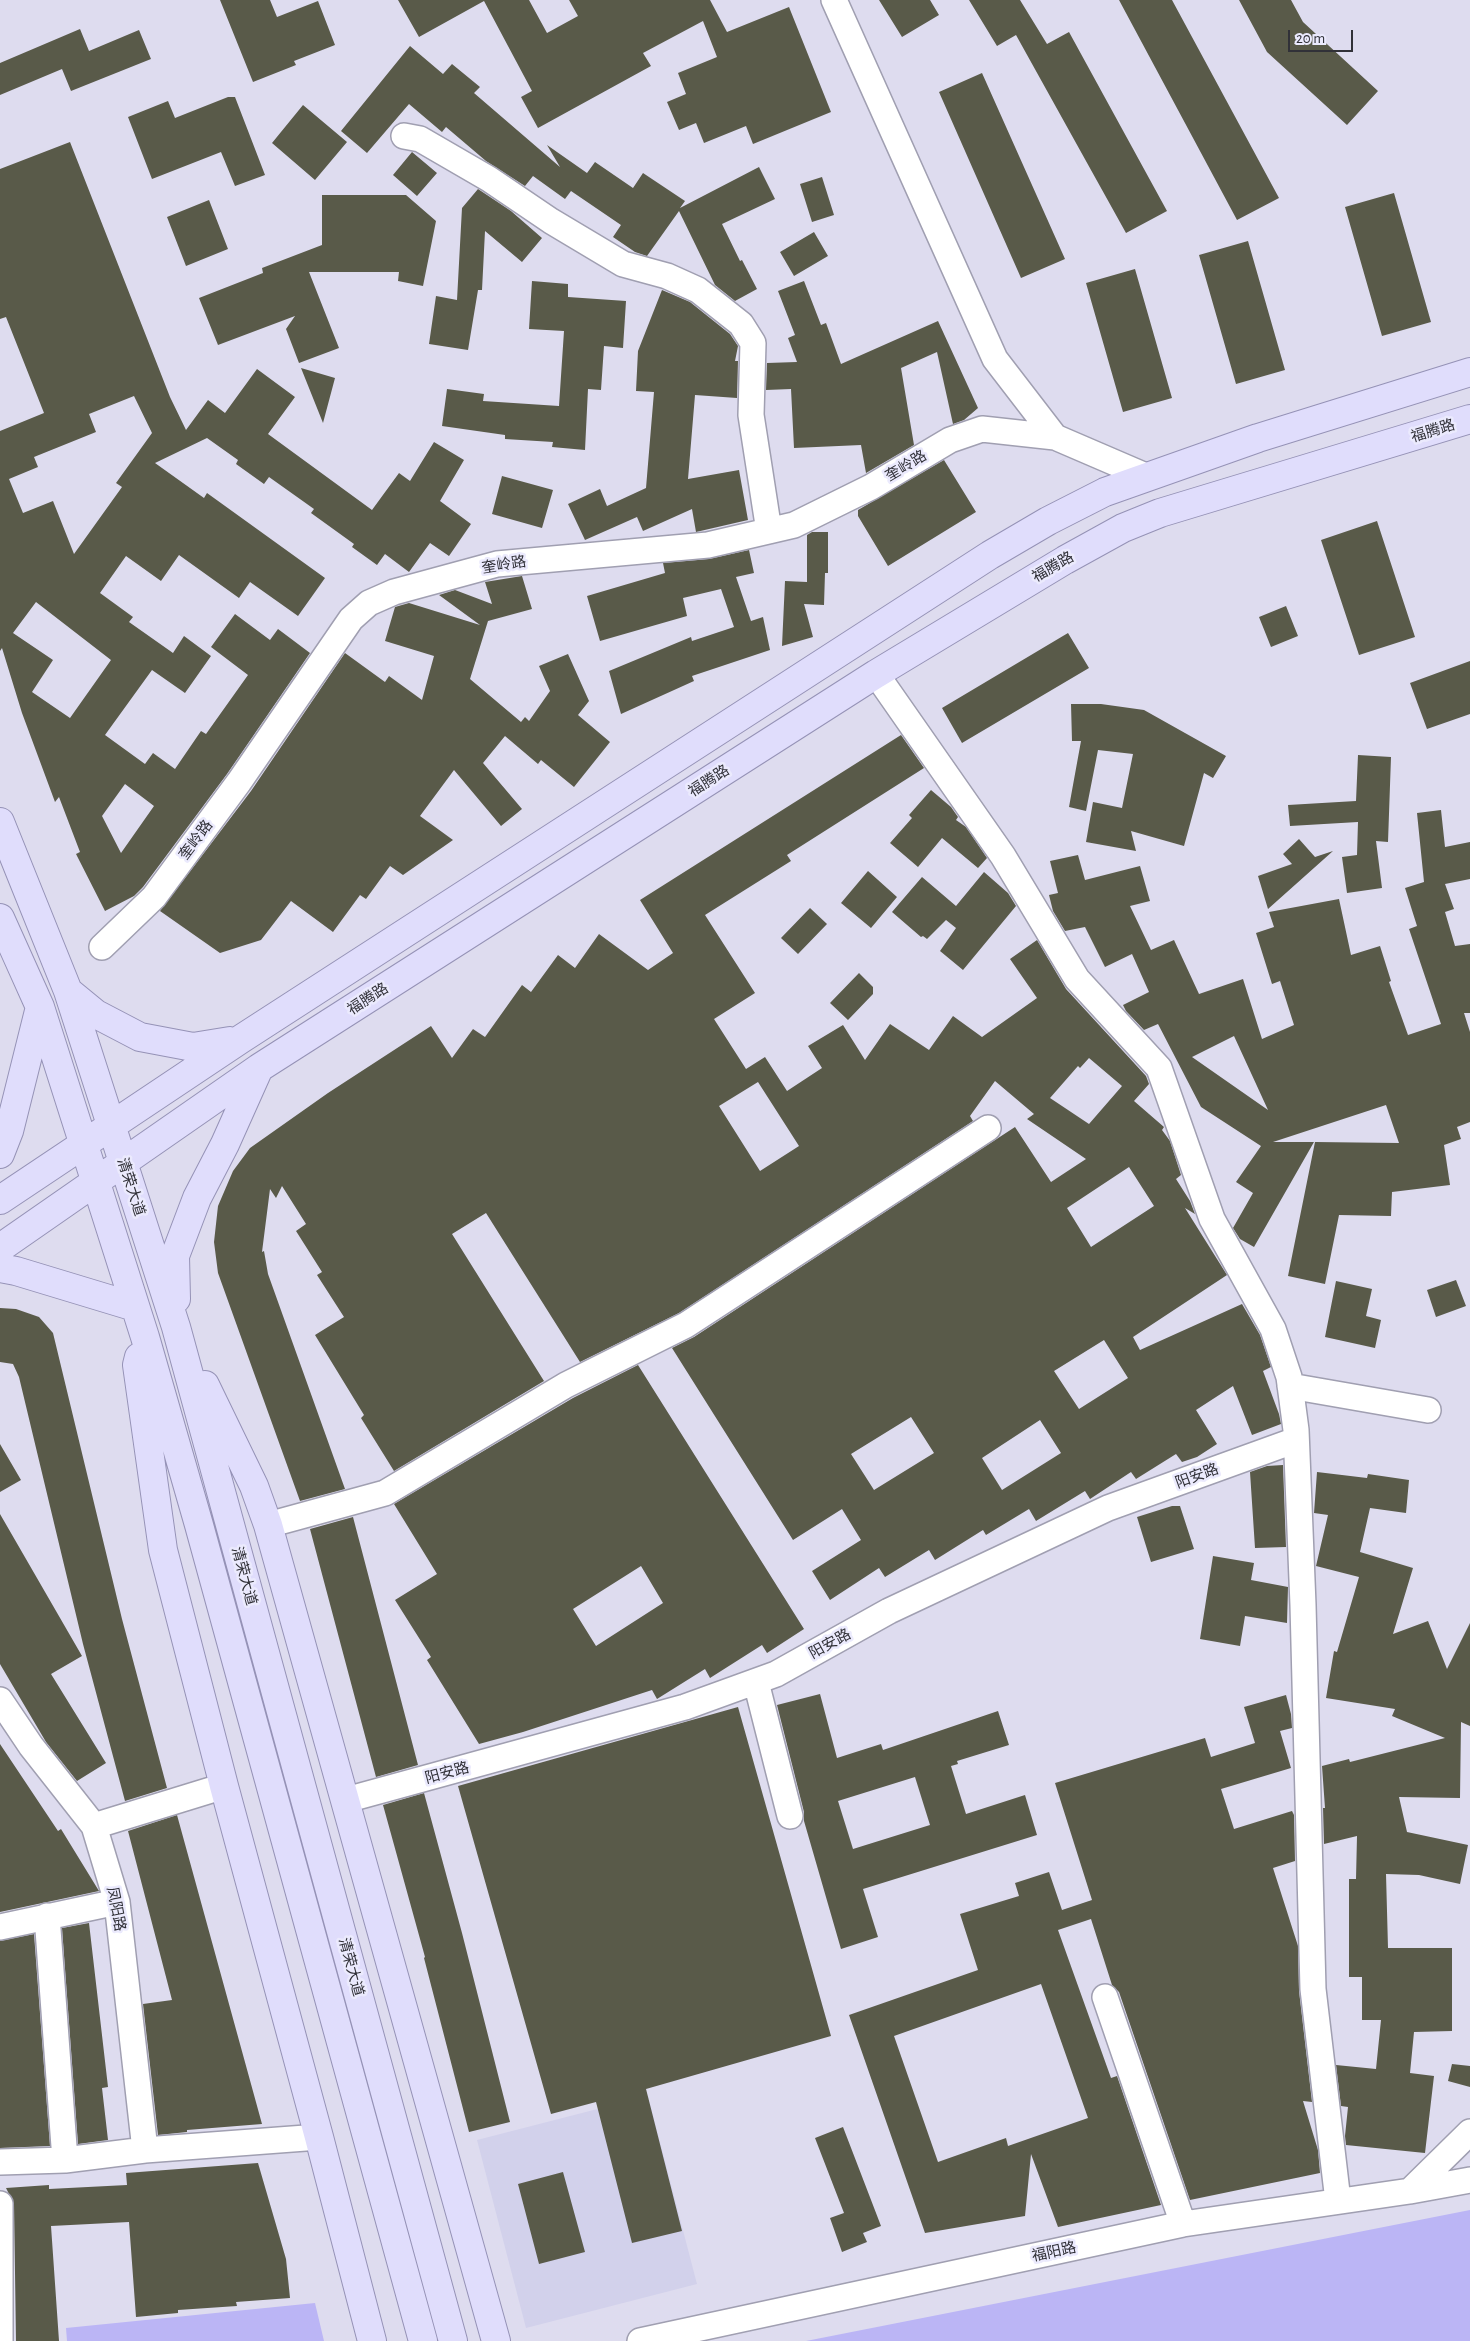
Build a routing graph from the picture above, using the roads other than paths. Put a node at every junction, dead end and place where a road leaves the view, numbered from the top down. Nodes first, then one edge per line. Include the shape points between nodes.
1 (834, 0) edge
2 (404, 136) dead end
3 (1470, 372) edge
4 (1470, 419) edge
5 (1055, 437) junction
6 (1148, 477) junction
7 (768, 531) junction
8 (876, 674) junction
9 (0, 822) edge
10 (0, 918) edge
11 (102, 947) dead end
12 (68, 991) junction
13 (40, 1007) junction
14 (241, 1039) junction
15 (259, 1068) junction
16 (111, 1126) junction
17 (988, 1128) dead end
18 (84, 1144) junction
19 (0, 1154) edge
20 (123, 1162) junction
21 (95, 1182) junction
22 (0, 1200) edge
23 (0, 1248) edge
24 (0, 1268) edge
25 (135, 1308) junction
26 (176, 1327) junction
27 (145, 1336) junction
28 (1290, 1386) junction
29 (1428, 1410) dead end
30 (1296, 1440) junction
31 (268, 1525) junction
32 (756, 1682) junction
33 (0, 1700) edge
34 (224, 1786) junction
35 (346, 1800) junction
36 (790, 1816) dead end
37 (94, 1826) junction
38 (117, 1902) junction
39 (47, 1916) junction
40 (0, 1927) edge
41 (1105, 1997) dead end
42 (1470, 2132) edge
43 (319, 2136) junction
44 (145, 2150) junction
45 (65, 2160) junction
46 (0, 2162) edge
47 (1470, 2180) edge
48 (1410, 2191) junction
49 (1338, 2202) junction
50 (0, 2204) edge
51 (1184, 2224) junction
52 (0, 2341) edge
53 (372, 2341) edge
54 (423, 2341) edge
55 (453, 2341) edge
56 (496, 2341) edge
57 (640, 2341) edge

1 - 5 street via 995,359
2 - 7 street via 420,139 489,179 623,264 667,276 698,290 741,324 753,343 751,415
3 - 6 main road via 1258,438
4 - 8 main road, 福腾路 via 1160,513 1123,528
5 - 6 street
5 - 7 street, 奎岭路 via 982,429 950,440 871,487 794,526
6 - 14 main road via 1106,492 1048,520 990,555
7 - 11 street, 奎岭路 via 708,545 497,564 394,592 369,603 352,619 239,782 154,897
8 - 15 main road, 福腾路
8 - 28 street via 1003,856 1077,979 1160,1068 1212,1218 1273,1329
9 - 12 main road, 清荣大道
10 - 13 main road, 清荣大道
12 - 14 main road via 96,1014 140,1037 194,1047
12 - 16 main road, 清荣大道
13 - 18 main road, 清荣大道
13 - 19 main road via 9,1131
14 - 16 main road
15 - 20 main road, 福腾路
15 - 26 main road via 197,1198 175,1256
16 - 18 main road
16 - 20 main road, 清荣大道
17 - 31 street via 686,1325 566,1385 385,1493
18 - 21 main road, 清荣大道
18 - 22 main road
20 - 21 main road, 福腾路
20 - 26 main road, 清荣大道
21 - 23 main road, 福腾路
21 - 25 main road, 清荣大道
24 - 25 main road via 16,1270
25 - 27 main road, 清荣大道
26 - 31 main road via 254,1486
26 - 55 main road, 清荣大道
27 - 34 main road via 137,1365 164,1550
27 - 54 main road, 清荣大道
28 - 29 street
28 - 30 street
30 - 32 street, 阳安路 via 1108,1508 889,1611
30 - 49 street via 1313,1989
31 - 35 main road
32 - 35 street, 阳安路 via 686,1708
32 - 36 street
33 - 37 street, 凤阳路 via 31,1746
34 - 37 street
34 - 43 main road
35 - 56 main road
37 - 38 street, 凤阳路
38 - 39 street
38 - 44 street, 凤阳路
39 - 40 street
39 - 45 street
41 - 51 street
42 - 48 street
43 - 44 street
43 - 53 main road
44 - 45 street
45 - 46 street
47 - 48 street, 福阳路
48 - 49 street, 福阳路
49 - 51 street, 福阳路
50 - 52 street
51 - 57 street, 福阳路

